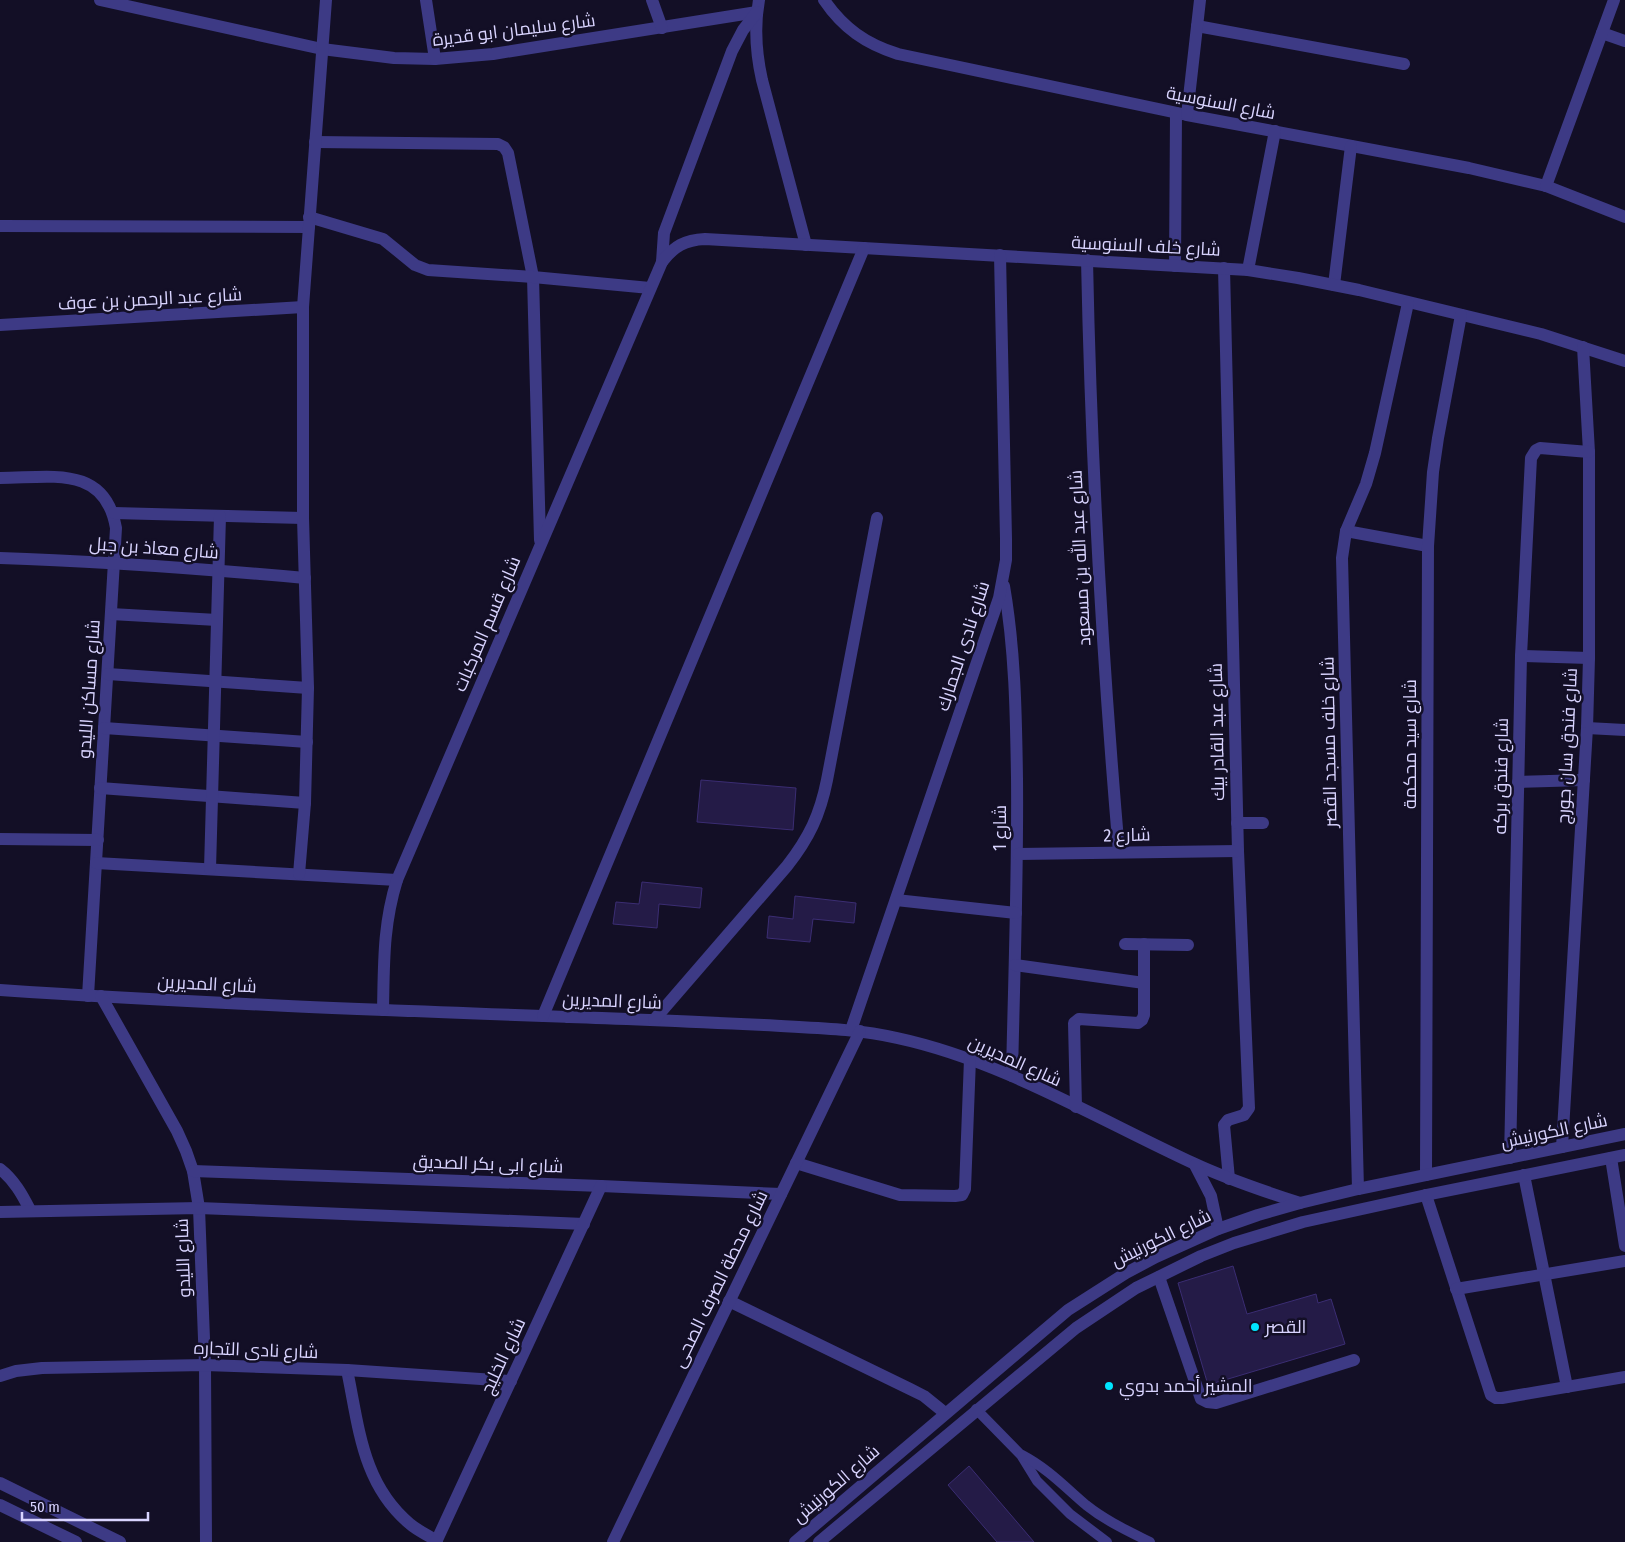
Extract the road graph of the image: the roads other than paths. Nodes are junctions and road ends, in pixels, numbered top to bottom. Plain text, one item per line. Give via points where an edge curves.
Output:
1 (100, 0) edge
2 (326, 0) edge
3 (426, 0) edge
4 (652, 0) edge
5 (824, 0) edge
6 (1200, 0) edge
7 (1614, 0) edge
8 (758, 6) edge
9 (1197, 26) junction
10 (662, 28) junction
11 (1602, 33) junction
12 (1625, 41) edge
13 (322, 48) junction
14 (435, 59) junction
15 (1404, 64) dead end
16 (1182, 114) junction
17 (1275, 131) junction
18 (315, 142) junction
19 (1351, 146) junction
20 (1546, 186) junction
21 (1625, 217) edge
22 (309, 222) junction
23 (0, 226) edge
24 (806, 244) junction
25 (864, 248) junction
26 (1000, 255) junction
27 (1087, 260) junction
28 (662, 262) junction
29 (1175, 266) junction
30 (1224, 268) junction
31 (1248, 270) junction
32 (532, 277) junction
33 (1334, 285) junction
34 (650, 288) junction
35 (1408, 303) junction
36 (303, 307) junction
37 (1461, 315) junction
38 (0, 324) edge
39 (1583, 347) junction
40 (1625, 361) edge
41 (1589, 452) junction
42 (0, 478) edge
43 (114, 513) junction
44 (220, 516) junction
45 (302, 518) junction
46 (877, 518) dead end
47 (1346, 532) junction
48 (540, 545) junction
49 (1428, 546) junction
50 (0, 558) edge
51 (114, 563) junction
52 (219, 570) junction
53 (305, 578) junction
54 (1003, 581) junction
55 (111, 614) junction
56 (217, 620) junction
57 (1521, 656) junction
58 (1589, 658) junction
59 (108, 674) junction
60 (216, 682) junction
61 (308, 688) junction
62 (104, 728) junction
63 (1587, 728) junction
64 (1625, 730) edge
65 (214, 735) junction
66 (308, 742) junction
67 (1584, 780) junction
68 (1518, 782) junction
69 (100, 788) junction
70 (212, 796) junction
71 (305, 803) junction
72 (1237, 823) junction
73 (1263, 823) dead end
74 (0, 839) edge
75 (98, 840) junction
76 (1238, 850) junction
77 (1118, 852) junction
78 (1018, 854) junction
79 (96, 863) junction
80 (210, 869) junction
81 (299, 874) junction
82 (397, 880) junction
83 (896, 900) junction
84 (1016, 913) junction
85 (1125, 944) dead end
86 (1144, 944) junction
87 (1188, 945) dead end
88 (1015, 965) junction
89 (1144, 982) junction
90 (0, 990) edge
91 (94, 996) junction
92 (383, 1010) junction
93 (543, 1016) junction
94 (654, 1020) junction
95 (856, 1030) junction
96 (970, 1059) junction
97 (1012, 1076) junction
98 (1076, 1107) junction
99 (1625, 1134) edge
100 (1562, 1147) junction
101 (1625, 1155) edge
102 (1510, 1158) junction
103 (1611, 1158) junction
104 (796, 1163) junction
105 (1195, 1164) junction
106 (0, 1169) edge
107 (193, 1171) junction
108 (1426, 1175) junction
109 (1524, 1175) junction
110 (1229, 1179) junction
111 (602, 1186) junction
112 (1358, 1189) junction
113 (781, 1194) junction
114 (1426, 1194) junction
115 (1300, 1203) junction
116 (199, 1208) junction
117 (30, 1210) junction
118 (0, 1212) edge
119 (584, 1224) junction
120 (1218, 1229) junction
121 (1625, 1246) edge
122 (1625, 1261) edge
123 (1544, 1274) junction
124 (1158, 1277) junction
125 (1456, 1289) junction
126 (729, 1301) junction
127 (1354, 1360) dead end
128 (205, 1365) junction
129 (347, 1370) junction
130 (0, 1376) edge
131 (1625, 1377) edge
132 (511, 1381) junction
133 (1567, 1387) junction
134 (964, 1396) junction
135 (976, 1409) junction
136 (945, 1413) junction
137 (1021, 1455) junction
138 (0, 1483) edge
139 (0, 1505) edge
140 (436, 1541) edge
141 (76, 1542) edge
142 (120, 1542) edge
143 (206, 1542) edge
144 (613, 1542) edge
145 (795, 1542) edge
146 (818, 1542) edge
147 (1107, 1542) edge
148 (1150, 1542) edge

1 - 13 street, شارع سليمان ابو قديرة
2 - 13 street
3 - 14 street
4 - 10 street
5 - 16 street, شارع السنوسية via 852,32 882,49
6 - 9 street
7 - 11 street
8 - 10 street, شارع سليمان ابو قديرة
8 - 24 street via 757,58
8 - 28 street via 729,60 664,233
9 - 15 street
9 - 16 street
10 - 14 street, شارع سليمان ابو قديرة via 493,54
11 - 12 street
11 - 20 street
13 - 14 street, شارع سليمان ابو قديرة via 394,58
13 - 18 street
16 - 17 street, شارع السنوسية
16 - 29 street
17 - 19 street, شارع السنوسية
17 - 31 street
18 - 22 street
18 - 32 street via 498,144 504,147 508,153
19 - 20 street, شارع السنوسية
19 - 33 street
20 - 21 street, شارع السنوسية
22 - 23 street
22 - 32 street via 383,239 415,265 428,270
22 - 36 street
24 - 25 street, شارع خلف السنوسية
24 - 28 street, شارع خلف السنوسية via 692,240 680,244
25 - 26 street, شارع خلف السنوسية
25 - 93 street
26 - 27 street, شارع خلف السنوسية
26 - 54 street, شارع نادى الجمارك via 1006,539
27 - 29 street, شارع خلف السنوسية
27 - 77 street, شارع عبد الله بن مسعود via 1095,521
28 - 34 street, شارع قسم المركبات
29 - 30 street, شارع خلف السنوسية
30 - 31 street, شارع خلف السنوسية
30 - 72 street, شارع عبد القادر بيك
31 - 33 street, شارع خلف السنوسية
32 - 34 street
32 - 48 street
33 - 35 street, شارع خلف السنوسية
34 - 48 street, شارع قسم المركبات
35 - 37 street, شارع خلف السنوسية
35 - 47 street, شارع خلف مسجد القصر via 1375,453
36 - 38 street, شارع عبد الرحمن بن عوف
36 - 45 street
37 - 39 street, شارع خلف السنوسية
37 - 49 street, شارع سيد محكمة via 1438,438
39 - 40 street, شارع خلف السنوسية
39 - 41 street, شارع فندق سان جورج
41 - 57 street, شارع فندق بركه via 1540,448 1533,453
41 - 58 street, شارع فندق سان جورج
42 - 43 street, شارع مساكن الليدو via 78,479 100,491
43 - 44 street
43 - 51 street, شارع مساكن الليدو
44 - 45 street
44 - 52 street
45 - 53 street
46 - 94 street via 827,780 814,826 787,866
47 - 49 street
47 - 112 street, شارع خلف مسجد القصر via 1342,558
48 - 82 street, شارع قسم المركبات
49 - 108 street, شارع سيد محكمة
50 - 51 street, شارع معاذ بن جبل
51 - 52 street, شارع معاذ بن جبل
51 - 55 street, شارع مساكن الليدو
52 - 53 street, شارع معاذ بن جبل
52 - 56 street
53 - 61 street
54 - 78 street, شارع 1 via 1016,690
54 - 83 street, شارع نادى الجمارك
55 - 56 street
55 - 59 street, شارع مساكن الليدو
56 - 60 street
57 - 58 street
57 - 68 street, شارع فندق بركه
58 - 63 street, شارع فندق سان جورج
59 - 60 street
59 - 62 street, شارع مساكن الليدو
60 - 61 street
60 - 65 street
61 - 66 street
62 - 65 street
62 - 69 street, شارع مساكن الليدو
63 - 64 street
63 - 67 street, شارع فندق سان جورج
65 - 66 street
65 - 70 street
66 - 71 street
67 - 68 street
67 - 100 street, شارع فندق سان جورج
68 - 102 street, شارع فندق بركه
69 - 70 street
69 - 75 street, شارع مساكن الليدو
70 - 71 street
70 - 80 street
71 - 81 street
72 - 73 street
72 - 76 street, شارع عبد القادر بيك
74 - 75 street
75 - 79 street, شارع مساكن الليدو
76 - 77 street, شارع 2
76 - 110 street, شارع عبد القادر بيك via 1249,1108 1244,1115 1228,1120 1224,1125
77 - 78 street, شارع 2
78 - 84 street, شارع 1
79 - 80 street
79 - 91 street, شارع مساكن الليدو
80 - 81 street
81 - 82 street
82 - 92 street, شارع قسم المركبات via 386,921
83 - 84 street
83 - 95 street, شارع نادى الجمارك
84 - 88 street, شارع 1
85 - 86 street
86 - 87 street
86 - 89 street
88 - 89 street
88 - 97 street, شارع 1
89 - 98 street via 1144,1015 1140,1022 1082,1019 1074,1023
90 - 91 street, شارع المديرين
91 - 92 street, شارع المديرين
91 - 107 street, شارع الليدو via 177,1131
92 - 93 street, شارع المديرين
93 - 94 street, شارع المديرين
94 - 95 street, شارع المديرين
95 - 96 street, شارع المديرين via 928,1045
95 - 104 street, شارع محطة الصرف الصحى
96 - 97 street, شارع المديرين
96 - 104 street via 965,1188 962,1194 900,1195
97 - 98 street, شارع المديرين
98 - 105 street, شارع المديرين
99 - 100 street, شارع الكورنيش
100 - 102 street, شارع الكورنيش
101 - 103 street, شارع الكورنيش
102 - 108 street, شارع الكورنيش
103 - 109 street, شارع الكورنيش
103 - 121 street
104 - 113 street, شارع محطة الصرف الصحى
105 - 110 street, شارع المديرين
105 - 120 street via 1211,1196
106 - 117 street via 22,1192
107 - 111 street, شارع ابى بكر الصديق
107 - 116 street, شارع الليدو
108 - 112 street, شارع الكورنيش
109 - 114 street, شارع الكورنيش
109 - 123 street
110 - 115 street, شارع المديرين
111 - 113 street, شارع ابى بكر الصديق
111 - 119 street, شارع الخليج
112 - 115 street, شارع الكورنيش
113 - 126 street, شارع محطة الصرف الصحى
114 - 124 street, شارع الكورنيش via 1268,1231 1200,1256
114 - 125 street
115 - 120 street, شارع الكورنيش
116 - 117 street
116 - 119 street
116 - 128 street, شارع الليدو
117 - 118 street
119 - 132 street, شارع الخليج
120 - 134 street, شارع الكورنيش via 1156,1257 1068,1310
122 - 123 street
123 - 125 street
123 - 133 street
124 - 127 street via 1201,1398 1207,1402 1216,1403
124 - 135 street, شارع الكورنيش via 1113,1302 1076,1328
125 - 133 street via 1491,1395 1502,1398
126 - 136 street via 924,1396
126 - 144 street, شارع محطة الصرف الصحى
128 - 129 street, شارع نادى التجاره
128 - 130 street, شارع نادى التجاره via 42,1368
128 - 143 street, شارع الليدو
129 - 132 street, شارع نادى التجاره
129 - 140 street via 364,1456 375,1482 391,1506 411,1525
131 - 133 street
132 - 140 street, شارع الخليج
134 - 135 street
134 - 136 street, شارع الكورنيش
135 - 137 lane
135 - 146 street, شارع الكورنيش
136 - 145 street, شارع الكورنيش
137 - 147 lane via 1037,1482 1070,1514
137 - 148 lane via 1037,1462 1107,1520
138 - 142 street
139 - 141 street

